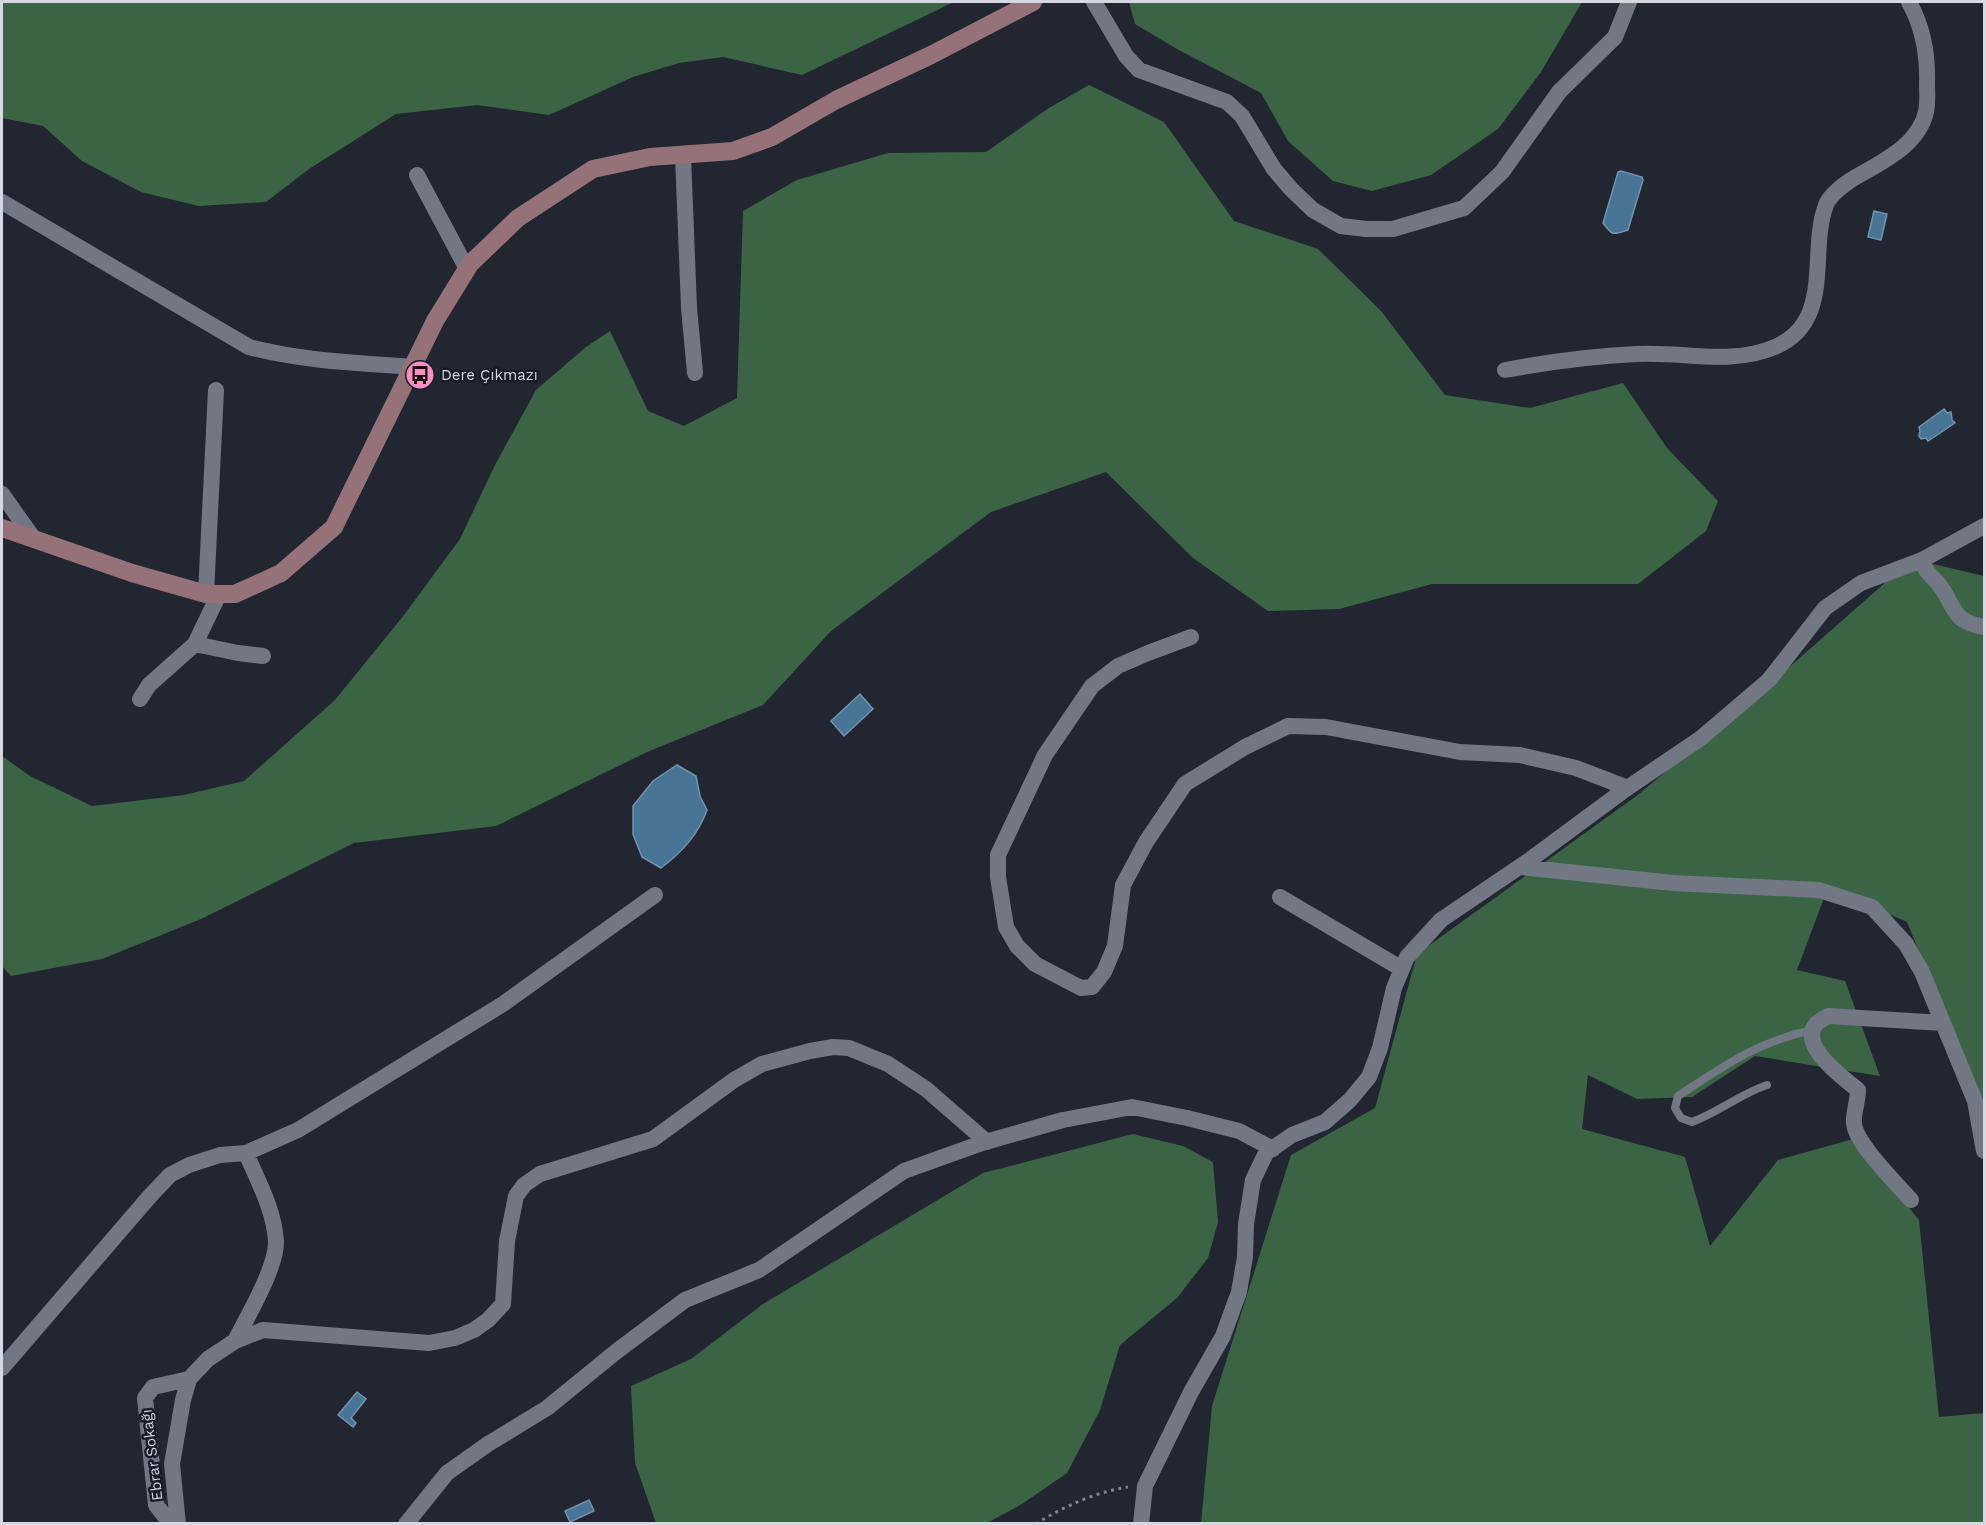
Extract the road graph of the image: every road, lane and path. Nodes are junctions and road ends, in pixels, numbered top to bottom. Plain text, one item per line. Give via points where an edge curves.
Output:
1 (1033, 2) edge
2 (1094, 2) edge
3 (1629, 2) edge
4 (1909, 2) edge
5 (683, 155) junction
6 (417, 175) dead end
7 (2, 202) edge
8 (467, 269) junction
9 (413, 367) junction
10 (1505, 370) dead end
11 (695, 373) dead end
12 (216, 390) dead end
13 (2, 494) edge
14 (1984, 526) edge
15 (2, 528) edge
16 (34, 539) junction
17 (1922, 560) junction
18 (213, 594) junction
19 (1984, 627) edge
20 (1191, 637) dead end
21 (195, 644) junction
22 (264, 656) dead end
23 (140, 699) dead end
24 (1628, 788) junction
25 (1520, 867) junction
26 (656, 895) dead end
27 (1280, 897) dead end
28 (1402, 969) junction
29 (1943, 1023) junction
30 (1813, 1030) junction
31 (1767, 1084) dead end
32 (987, 1142) junction
33 (1273, 1149) junction
34 (1984, 1151) edge
35 (246, 1152) junction
36 (1911, 1200) dead end
37 (235, 1341) junction
38 (2, 1368) edge
39 (189, 1379) junction
40 (1145, 1486) junction
41 (171, 1524) edge
42 (178, 1524) edge
43 (406, 1524) edge
44 (1036, 1524) edge
45 (1141, 1524) edge

1 - 5 street via 836,100 772,137 733,151
2 - 3 street via 1126,56 1139,70 1227,102 1242,116 1274,169 1305,203 1341,226 1366,229 1393,229 1464,208 1502,172 1559,92 1615,37
4 - 10 street via 1921,29 1928,62 1926,111 1919,130 1887,160 1845,184 1826,204 1814,304 1789,339 1738,357 1637,354
5 - 8 street via 650,157 593,169 518,218
5 - 11 street
6 - 8 street
7 - 9 street via 249,347 317,359
8 - 9 street
9 - 18 street via 334,527 281,573 235,594
12 - 18 street
13 - 16 street
14 - 17 street
15 - 16 street
16 - 18 street via 132,573
17 - 19 street via 1924,570 1959,617
17 - 24 street via 1861,583 1825,608 1769,680 1701,738
18 - 21 street
20 - 24 street via 1118,666 1092,686 1045,755 998,855 1006,927 1017,946 1035,964 1081,988 1092,987 1104,972 1115,946 1123,885 1185,784 1288,726 1326,727 1460,752 1520,754 1576,768
21 - 22 street
21 - 23 street via 149,685
24 - 25 street
25 - 28 street via 1441,920 1407,957
25 - 29 street via 1673,883 1818,890 1872,907 1906,944
26 - 35 street via 503,1004 298,1130
27 - 28 street
28 - 33 street via 1369,1077 1325,1122 1292,1135
29 - 30 street via 1828,1016
29 - 34 street via 1975,1101
30 - 31 lane via 1782,1037 1744,1054 1678,1096 1675,1108 1681,1118 1692,1122
30 - 36 street via 1812,1039 1823,1059 1858,1090 1853,1120 1861,1142
32 - 33 street via 1063,1120 1132,1107 1239,1131
32 - 37 street via 926,1089 888,1064 849,1048 810,1051 762,1064 653,1139 540,1174 524,1185 516,1196 507,1241 503,1304 474,1330 429,1344 263,1330
32 - 43 street via 904,1171 759,1270 685,1300 547,1408 447,1473
33 - 40 street via 1266,1153 1253,1180 1239,1292 1223,1336
35 - 37 street via 266,1197 276,1244 267,1279
35 - 38 street via 220,1155 170,1175
37 - 39 street via 208,1359
39 - 41 street, Ebrar Sokağı via 153,1387 145,1398 156,1505
39 - 42 street via 172,1464
40 - 44 path via 1092,1497
40 - 45 street

